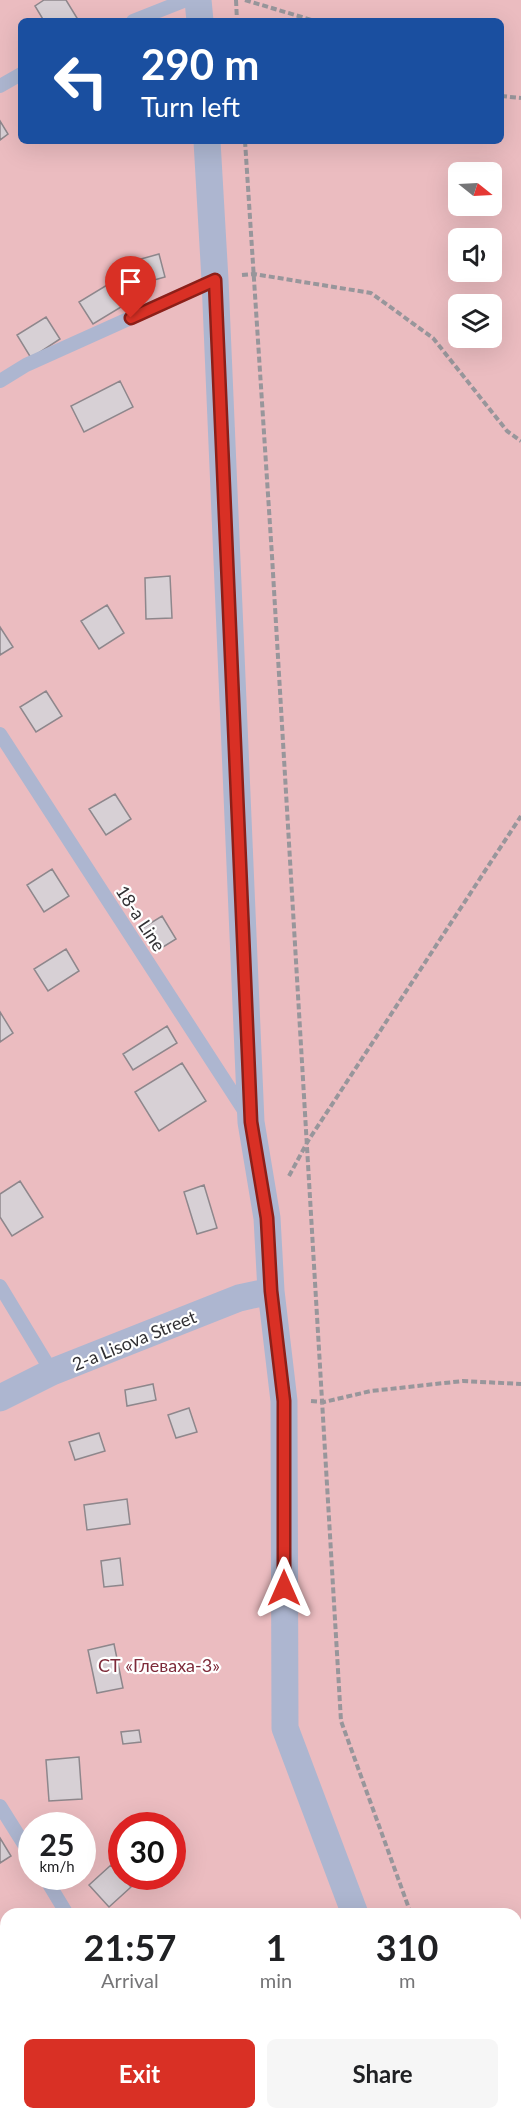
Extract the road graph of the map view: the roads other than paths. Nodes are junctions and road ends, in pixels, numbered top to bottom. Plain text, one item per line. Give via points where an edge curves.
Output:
1 (186, 0) edge
2 (198, 0) edge
3 (141, 18) edge
4 (200, 18) edge
5 (18, 76) edge
6 (0, 86) edge
7 (207, 144) edge
8 (215, 280) junction
9 (0, 381) edge
10 (0, 734) edge
11 (251, 1122) junction
12 (0, 1286) edge
13 (271, 1291) junction
14 (52, 1372) junction
15 (0, 1398) edge
16 (0, 1806) edge
17 (18, 1835) edge
18 (52, 1890) edge
19 (63, 1908) edge
20 (353, 1908) edge

1 - 3 lane
2 - 4 street
5 - 6 lane
7 - 8 street
8 - 9 lane via 26,365
8 - 11 street
10 - 11 lane, 18-a Line
11 - 13 street via 267,1218
12 - 14 lane
13 - 14 street, 2-a Lisova Street via 239,1298
13 - 20 street via 284,1401 285,1728
14 - 15 street, 2-a Lisova Street
16 - 17 lane
18 - 19 lane

